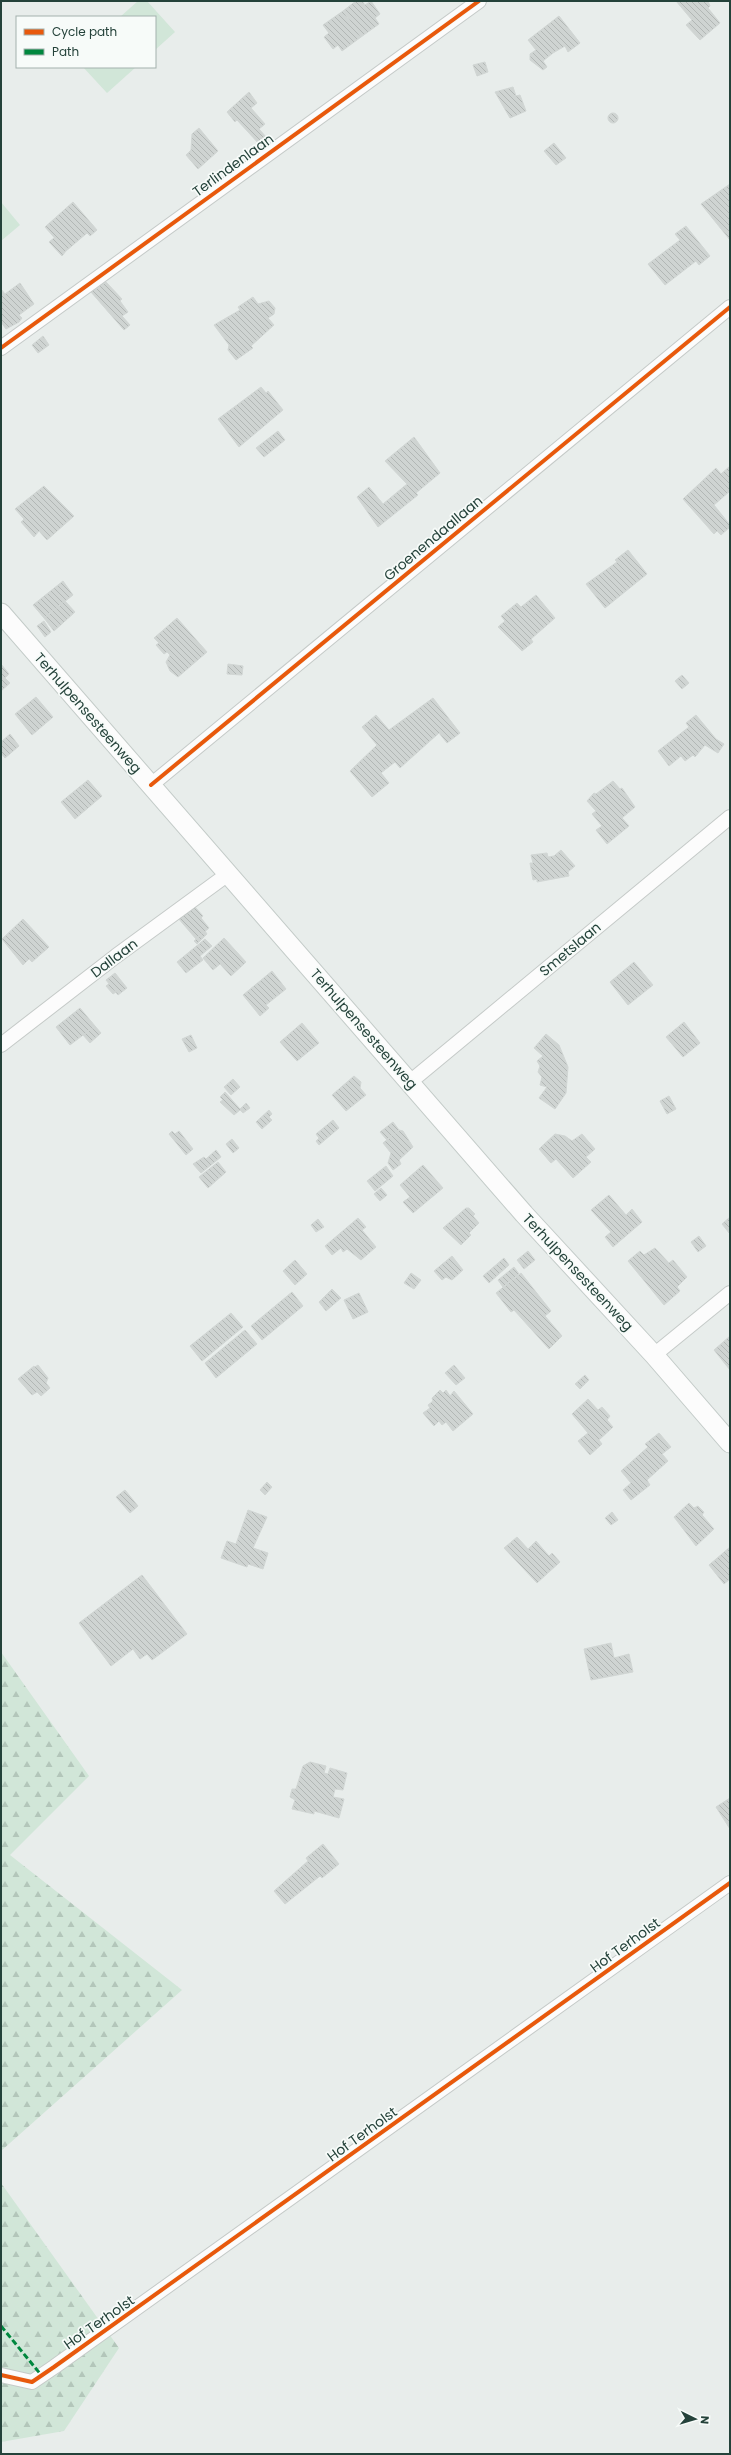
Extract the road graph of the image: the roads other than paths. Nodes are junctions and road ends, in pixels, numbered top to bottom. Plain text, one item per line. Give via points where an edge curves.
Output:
1 (479, 1) edge
2 (730, 307) edge
3 (1, 348) edge
4 (1, 613) edge
5 (151, 785) junction
6 (730, 817) edge
7 (228, 874) junction
8 (1, 1045) edge
9 (410, 1082) junction
10 (730, 1293) edge
11 (654, 1355) junction
12 (730, 1444) edge
13 (730, 1883) edge
14 (1, 2375) edge

1 - 3 street, Terlindenlaan
2 - 5 street, Groenendaallaan
4 - 5 main road, Terhulpensesteenweg
5 - 7 main road, Terhulpensesteenweg
6 - 9 street, Smetslaan
7 - 8 street, Dallaan
7 - 9 main road, Terhulpensesteenweg
9 - 11 main road, Terhulpensesteenweg via 524,1214
10 - 11 street
11 - 12 main road, Terhulpensesteenweg
13 - 14 street, Hof Terholst via 48,2372 32,2382

